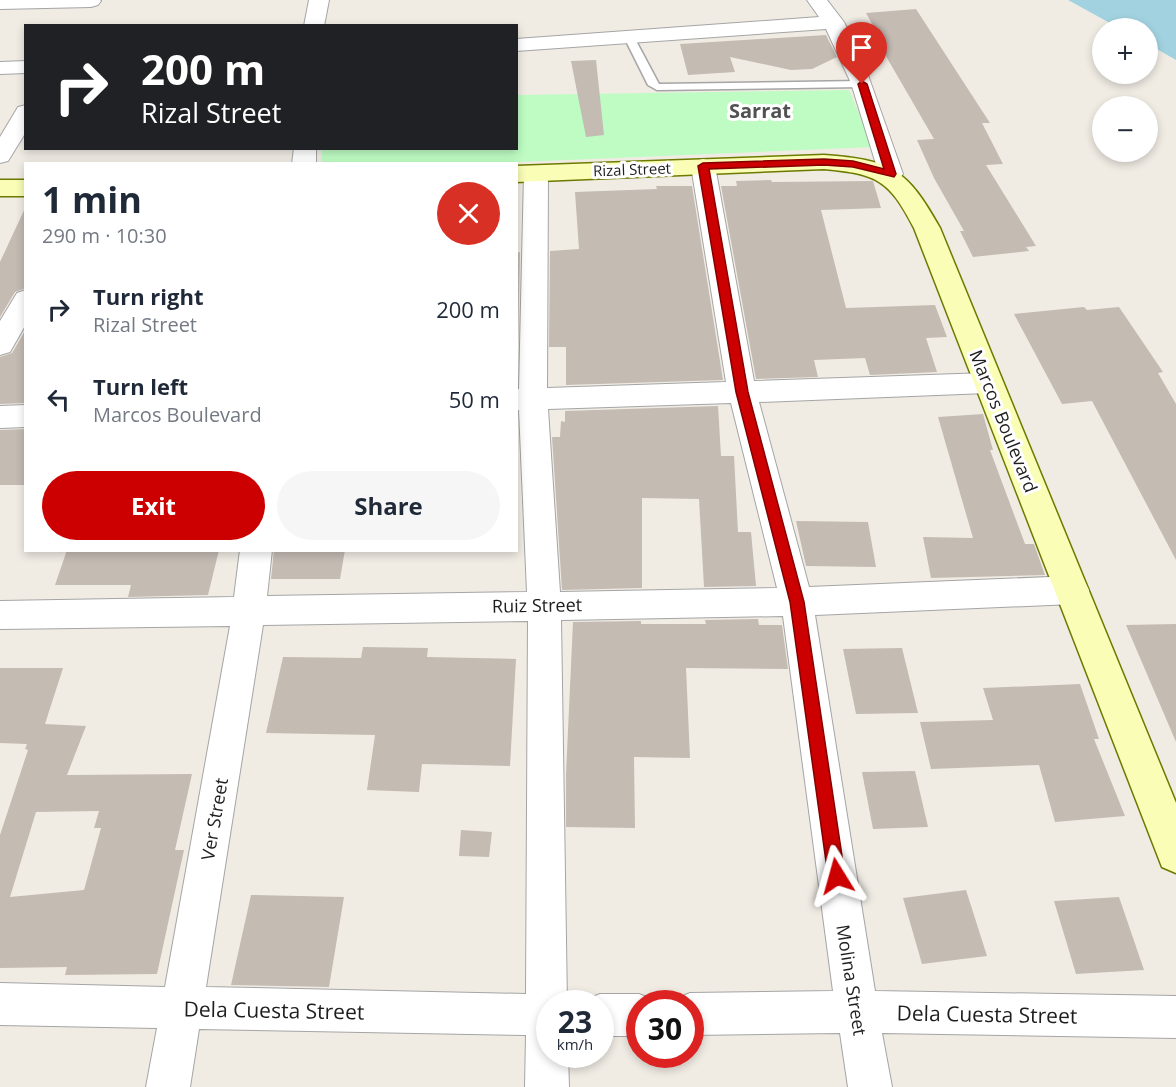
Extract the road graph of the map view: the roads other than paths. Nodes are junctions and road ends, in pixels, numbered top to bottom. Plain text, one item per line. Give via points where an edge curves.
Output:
1 (319, 0) edge
2 (817, 0) edge
3 (0, 3) edge
4 (88, 6) edge
5 (834, 22) junction
6 (314, 24) edge
7 (630, 39) junction
8 (518, 45) edge
9 (0, 68) edge
10 (24, 68) edge
11 (862, 84) junction
12 (24, 115) edge
13 (0, 156) edge
14 (703, 166) junction
15 (526, 173) edge
16 (891, 174) junction
17 (0, 188) edge
18 (24, 188) edge
19 (24, 303) edge
20 (0, 345) edge
21 (987, 382) junction
22 (742, 392) junction
23 (525, 400) edge
24 (24, 416) edge
25 (0, 417) edge
26 (256, 552) edge
27 (1073, 590) junction
28 (797, 602) junction
29 (544, 605) junction
30 (249, 612) junction
31 (0, 615) edge
32 (1176, 853) edge
33 (548, 990) edge
34 (0, 1004) edge
35 (182, 1008) junction
36 (856, 1012) junction
37 (704, 1014) edge
38 (536, 1016) edge
39 (1176, 1017) edge
40 (547, 1068) edge
41 (168, 1087) edge
42 (547, 1087) edge
43 (870, 1087) edge

1 - 6 street
2 - 5 street, Marcos Boulevard
3 - 4 street
5 - 7 street
5 - 11 street, Marcos Boulevard
7 - 8 street
7 - 11 lane via 657,87
9 - 10 street
11 - 16 street, Marcos Boulevard
12 - 13 street
14 - 15 main road, Rizal Street
14 - 16 main road, Rizal Street via 824,162 853,164
14 - 22 street, Molina Street
15 - 23 street
16 - 21 main road, Marcos Boulevard via 911,196 927,228
17 - 18 main road
19 - 20 street
21 - 22 street
21 - 27 main road, Marcos Boulevard
22 - 23 street
22 - 28 street, Molina Street
23 - 29 street
24 - 25 street
26 - 30 street, Ver Street
27 - 28 street, Ruiz Street
27 - 32 main road, Marcos Boulevard
28 - 29 street, Ruiz Street
28 - 36 street, Molina Street
29 - 30 street, Ruiz Street
29 - 33 street
30 - 31 street, Ruiz Street
30 - 35 street, Ver Street
34 - 35 street, Dela Cuesta Street
35 - 38 street, Dela Cuesta Street
35 - 41 street, Ver Street
36 - 37 street, Dela Cuesta Street
36 - 39 street, Dela Cuesta Street
36 - 43 street, Molina Street
40 - 42 street

